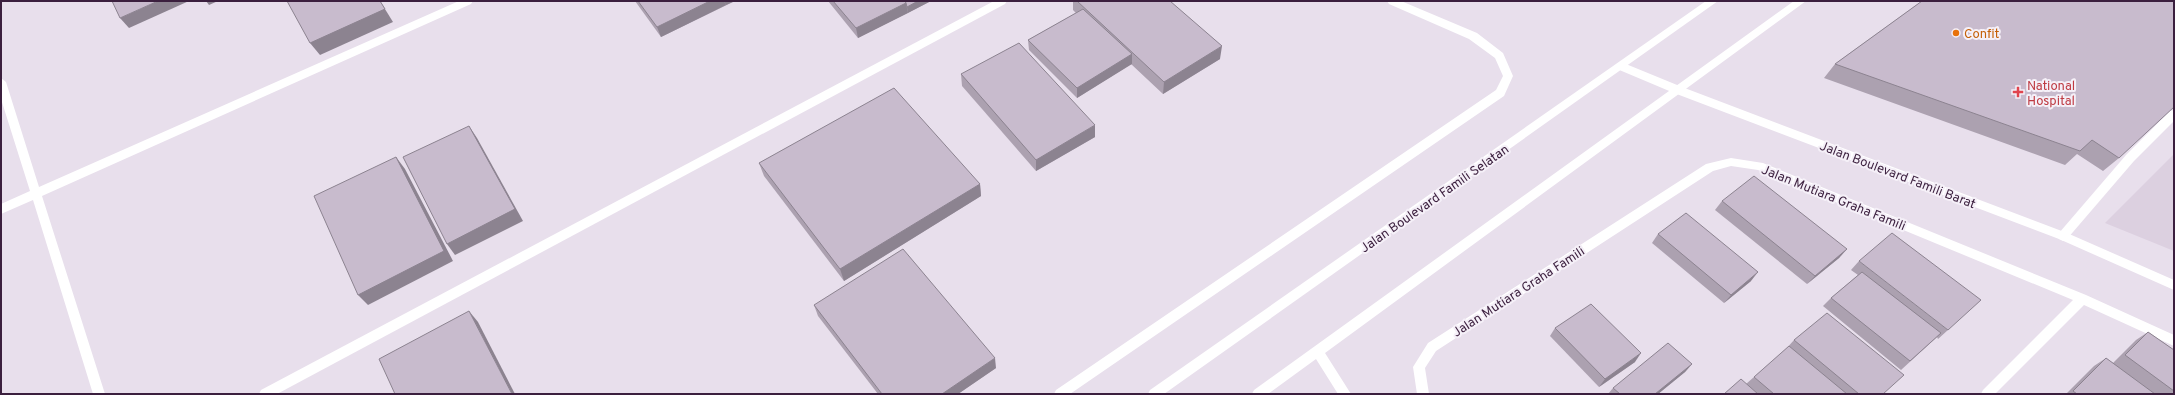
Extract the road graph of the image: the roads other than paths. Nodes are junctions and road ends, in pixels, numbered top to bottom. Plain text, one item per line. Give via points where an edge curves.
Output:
1 (468, 1) edge
2 (1002, 1) edge
3 (1392, 1) edge
4 (1713, 1) edge
5 (1801, 1) edge
6 (1621, 66) junction
7 (1, 82) edge
8 (1678, 90) junction
9 (2174, 114) edge
10 (36, 194) junction
11 (1, 209) edge
12 (2063, 236) junction
13 (2174, 285) edge
14 (2082, 299) junction
15 (2174, 341) edge
16 (1317, 351) junction
17 (99, 394) edge
18 (265, 394) edge
19 (1060, 394) edge
20 (1154, 394) edge
21 (1258, 394) edge
22 (1345, 394) edge
23 (1423, 394) edge
24 (1987, 394) edge

1 - 10 street
2 - 18 street
3 - 19 street via 1473,36 1499,56 1508,76 1500,93
4 - 6 street, Jalan Boulevard Famili Selatan
5 - 8 street
6 - 8 street, Jalan Boulevard Famili Barat
6 - 20 street, Jalan Boulevard Famili Selatan
7 - 10 street
8 - 12 street, Jalan Boulevard Famili Barat
8 - 16 street
9 - 12 street via 2130,158
10 - 11 street
10 - 17 street
12 - 13 street, Jalan Boulevard Famili Barat
14 - 15 street, Jalan Mutiara Graha Famili
14 - 23 street, Jalan Mutiara Graha Famili via 1759,166 1731,162 1710,167 1432,347 1419,367
14 - 24 street
16 - 21 street
16 - 22 street

